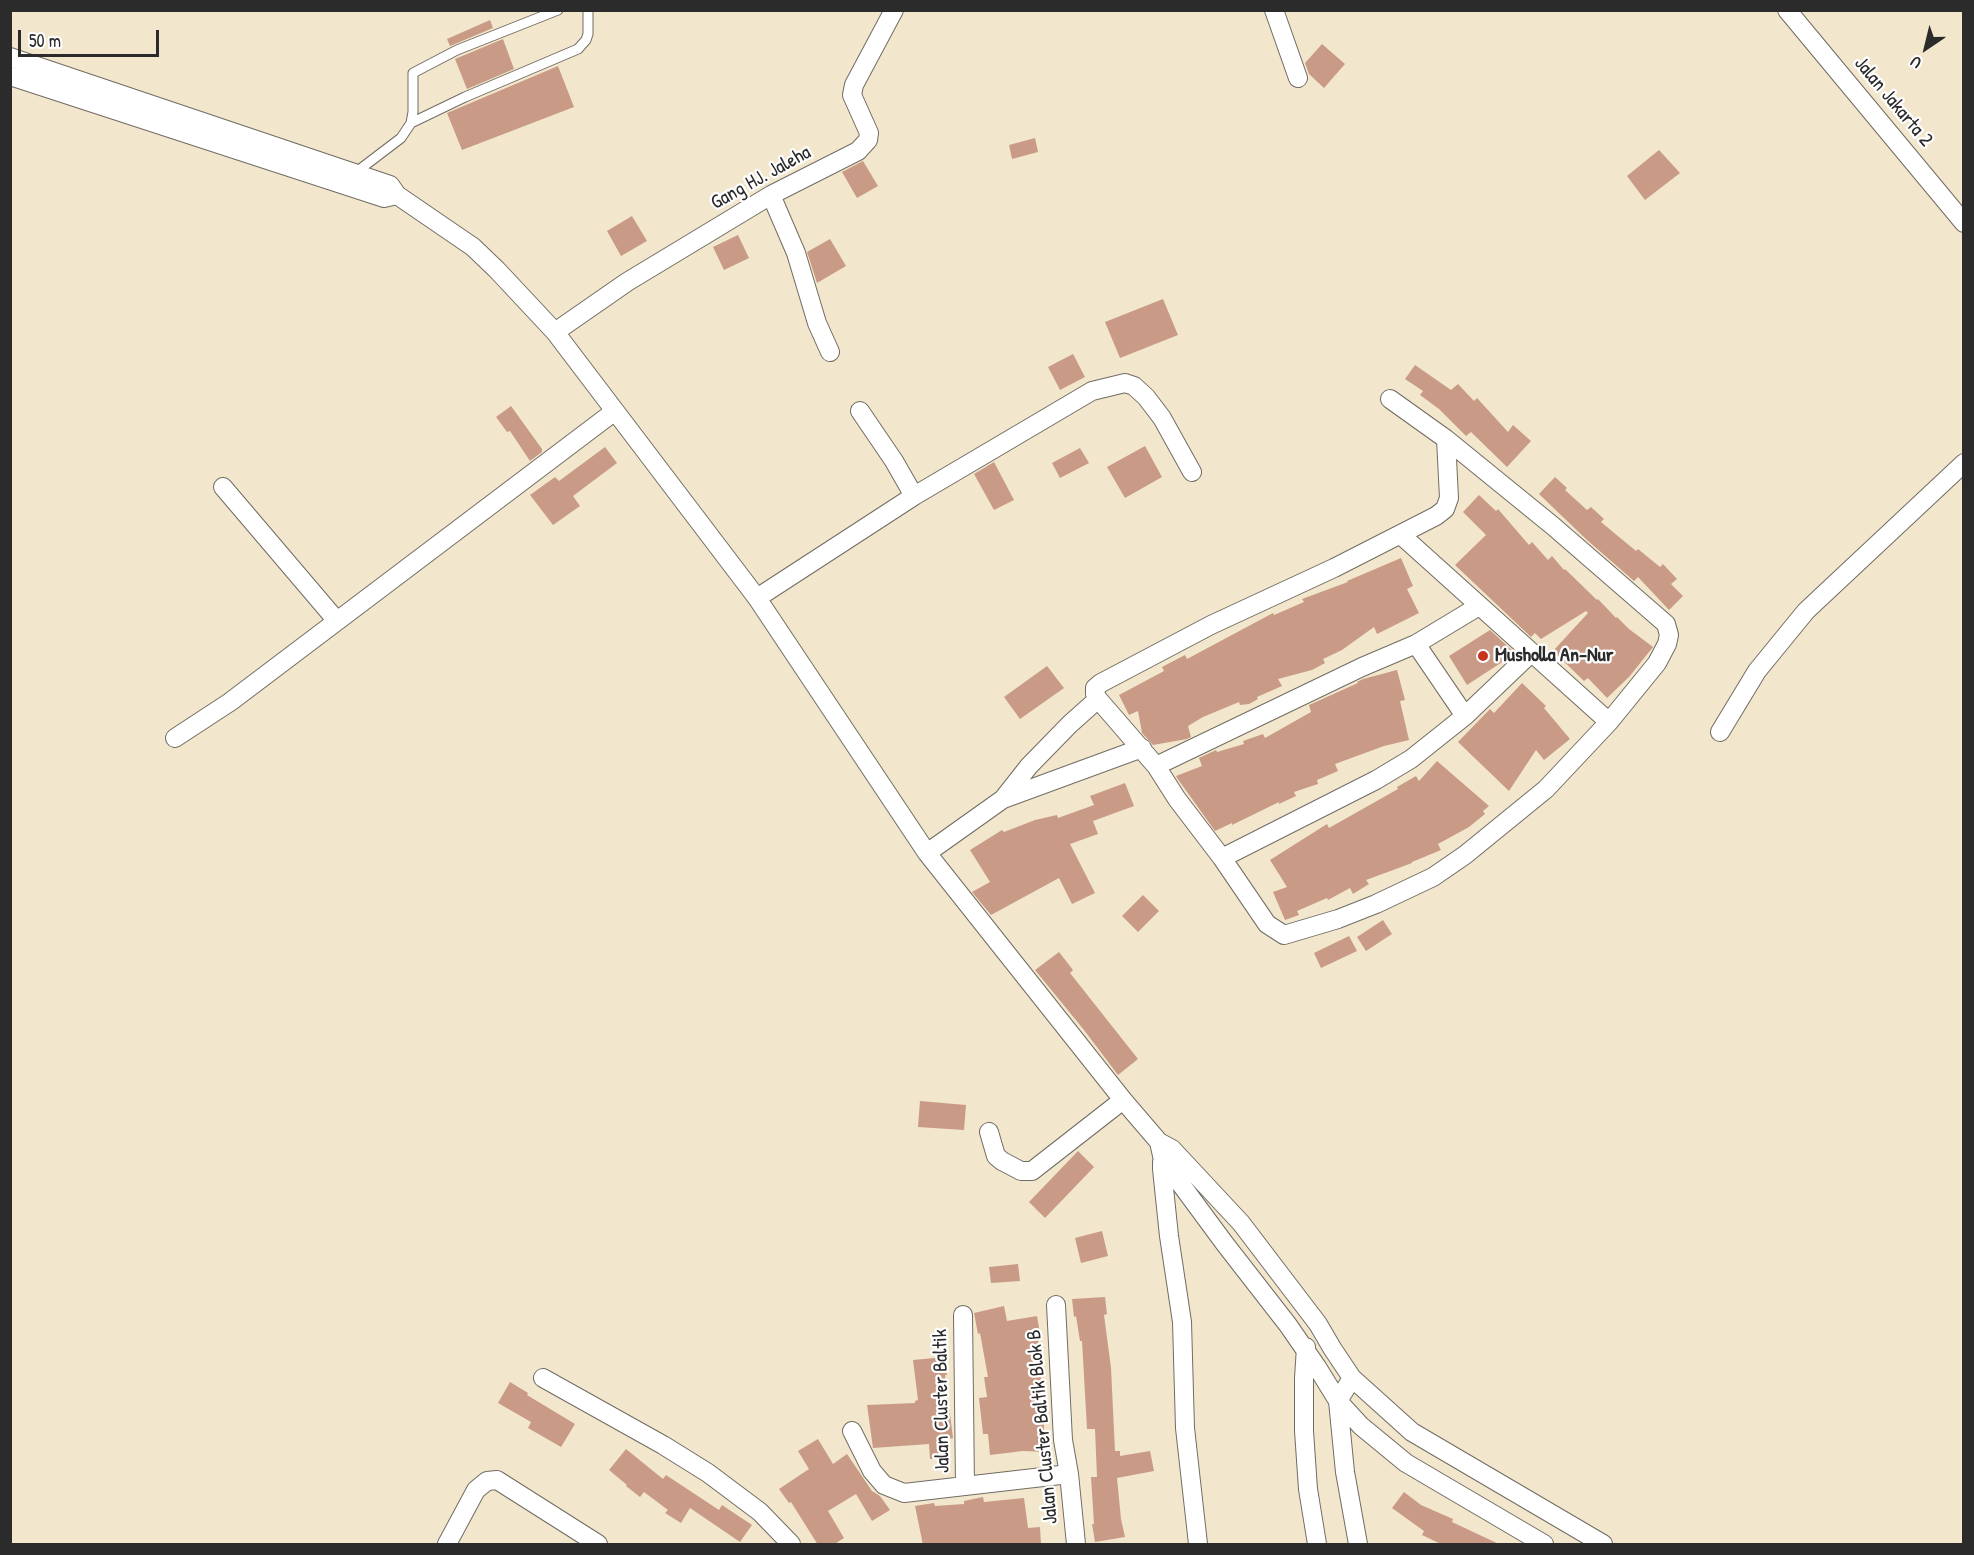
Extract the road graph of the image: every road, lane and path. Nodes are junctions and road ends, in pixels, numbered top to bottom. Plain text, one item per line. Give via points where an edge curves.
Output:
1 (558, 10) edge
2 (588, 10) edge
3 (894, 10) edge
4 (1275, 10) edge
5 (1788, 10) edge
6 (10, 57) edge
7 (10, 76) edge
8 (1298, 78) dead end
9 (411, 123) junction
10 (352, 180) junction
11 (771, 195) junction
12 (1964, 223) edge
13 (555, 332) junction
14 (830, 352) dead end
15 (1390, 399) dead end
16 (615, 411) junction
17 (860, 411) dead end
18 (1446, 439) junction
19 (1964, 463) edge
20 (1192, 472) dead end
21 (223, 487) dead end
22 (914, 496) junction
23 (1401, 535) junction
24 (757, 598) junction
25 (1479, 606) junction
26 (337, 621) junction
27 (1416, 644) junction
28 (1531, 653) junction
29 (1098, 699) junction
30 (1465, 716) junction
31 (1609, 722) junction
32 (1720, 732) dead end
33 (175, 738) dead end
34 (1142, 748) junction
35 (1156, 766) junction
36 (1003, 799) junction
37 (927, 854) junction
38 (1222, 858) junction
39 (1124, 1100) junction
40 (989, 1132) dead end
41 (1165, 1150) junction
42 (1056, 1305) dead end
43 (963, 1315) dead end
44 (1318, 1324) junction
45 (1305, 1349) junction
46 (543, 1378) dead end
47 (1352, 1378) junction
48 (1338, 1401) junction
49 (852, 1431) dead end
50 (1069, 1474) junction
51 (965, 1486) junction
52 (447, 1545) edge
53 (598, 1545) edge
54 (791, 1545) edge
55 (1076, 1545) edge
56 (1198, 1545) edge
57 (1317, 1545) edge
58 (1358, 1545) edge
59 (1544, 1545) edge
60 (1604, 1545) edge

1 - 9 lane via 457,50 413,73
2 - 9 lane via 588,34 578,49
3 - 11 street, Gang HJ. Jaleha via 852,95 869,133 868,140 858,151
4 - 8 street
5 - 12 street, Jalan Jakarta 2
6 - 10 street
7 - 10 street
9 - 10 lane via 401,138
10 - 13 street via 384,198 397,195 473,247
11 - 13 street, Gang HJ. Jaleha via 627,282
11 - 14 street
13 - 16 street
15 - 18 street
16 - 24 street
16 - 26 street
17 - 22 street
18 - 23 street via 1449,498 1445,509
18 - 31 street via 1666,624 1667,644 1657,663
19 - 32 street via 1806,611 1757,671
20 - 22 street via 1162,418 1146,397 1125,383 1092,391
21 - 26 street
22 - 24 street
23 - 25 street
23 - 29 street via 1211,625 1101,683 1095,688
24 - 37 street
25 - 27 street
25 - 28 street
26 - 33 street via 230,702
27 - 30 street
27 - 35 street
28 - 30 street
28 - 31 street
29 - 34 street
29 - 36 street via 1029,766
30 - 38 street via 1411,759 1376,780
31 - 38 street via 1546,789 1465,855 1433,877 1338,919 1284,935 1276,931
34 - 35 street
34 - 36 street
35 - 38 street
36 - 37 street
37 - 39 street
39 - 40 street via 1032,1171 1021,1171 996,1156
39 - 41 street
41 - 44 street via 1241,1223
41 - 45 street
41 - 56 street via 1162,1169 1182,1322 1186,1437
42 - 50 street, Jalan Cluster Baltik Blok B via 1063,1440
43 - 51 street, Jalan Cluster Baltik
44 - 45 street
44 - 47 street
45 - 48 street
45 - 57 street via 1304,1431
46 - 54 street via 708,1473 760,1512
47 - 48 street
47 - 60 street via 1412,1432
48 - 58 street
48 - 59 street via 1406,1463
49 - 51 street, Jalan Cluster Baltik via 872,1472 894,1490 904,1493
50 - 51 street, Jalan Cluster Baltik
50 - 55 street, Jalan Cluster Baltik Blok B
52 - 53 street via 476,1490 487,1480 497,1480

